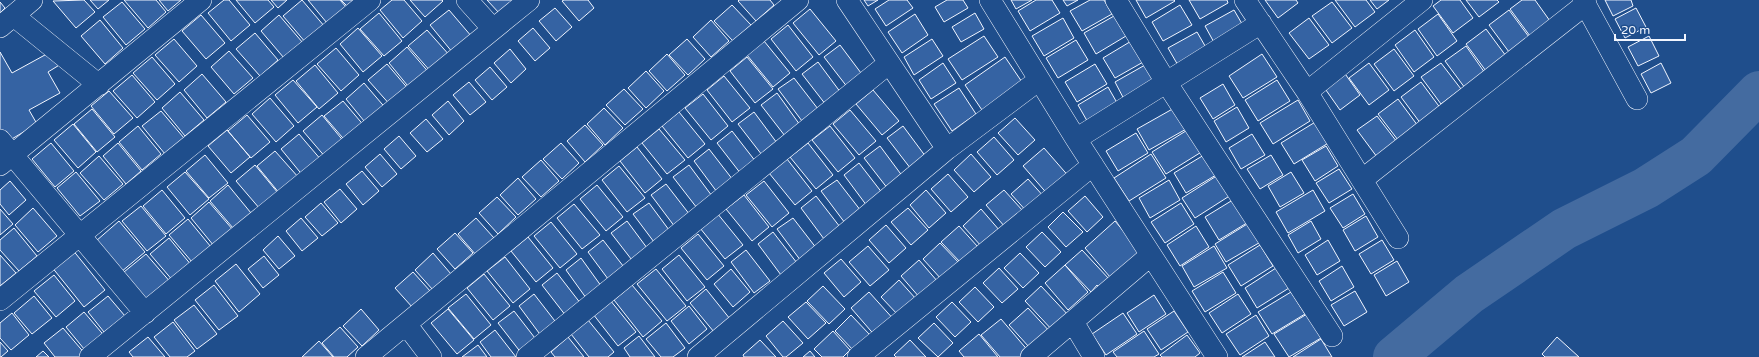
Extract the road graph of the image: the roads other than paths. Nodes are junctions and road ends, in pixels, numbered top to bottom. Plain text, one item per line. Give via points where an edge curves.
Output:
1 (32, 0) edge
2 (201, 0) edge
3 (370, 0) edge
4 (467, 0) edge
5 (529, 0) edge
6 (798, 0) edge
7 (847, 0) edge
8 (990, 0) edge
9 (1116, 0) edge
10 (1245, 0) edge
11 (1422, 0) edge
12 (1585, 2) edge
13 (7, 21) edge
14 (1261, 23) junction
15 (492, 29) junction
16 (888, 64) junction
17 (1039, 80) junction
18 (1166, 82) junction
19 (99, 85) junction
20 (1307, 92) junction
21 (1637, 99) dead end
22 (1076, 139) junction
23 (947, 149) junction
24 (4, 154) edge
25 (1094, 165) junction
26 (1363, 179) junction
27 (80, 237) junction
28 (1398, 238) dead end
29 (1151, 255) junction
30 (0, 300) edge
31 (145, 313) junction
32 (1073, 322) junction
33 (406, 324) junction
34 (1332, 336) dead end
35 (90, 357) edge
36 (366, 357) edge
37 (431, 357) edge
38 (528, 357) edge
39 (698, 357) edge
40 (858, 357) edge
41 (1030, 357) edge
42 (1094, 357) edge
43 (1217, 357) edge

1 - 13 street
2 - 19 street
3 - 27 street
4 - 15 street
5 - 15 street
6 - 33 street
7 - 16 street
8 - 17 street
9 - 18 street
10 - 14 street
11 - 20 street
12 - 21 street
12 - 26 street
13 - 19 street
14 - 18 street
14 - 20 street
15 - 31 street
16 - 23 street
16 - 38 street
17 - 22 street
17 - 23 street
18 - 22 street
18 - 34 street
19 - 24 street
20 - 26 street
22 - 25 street
23 - 39 street
24 - 27 street
25 - 29 street
25 - 40 street
26 - 28 street
27 - 30 street
27 - 31 street
29 - 32 street
29 - 43 street
31 - 35 street
32 - 41 street
32 - 42 street
33 - 36 street
33 - 37 street

